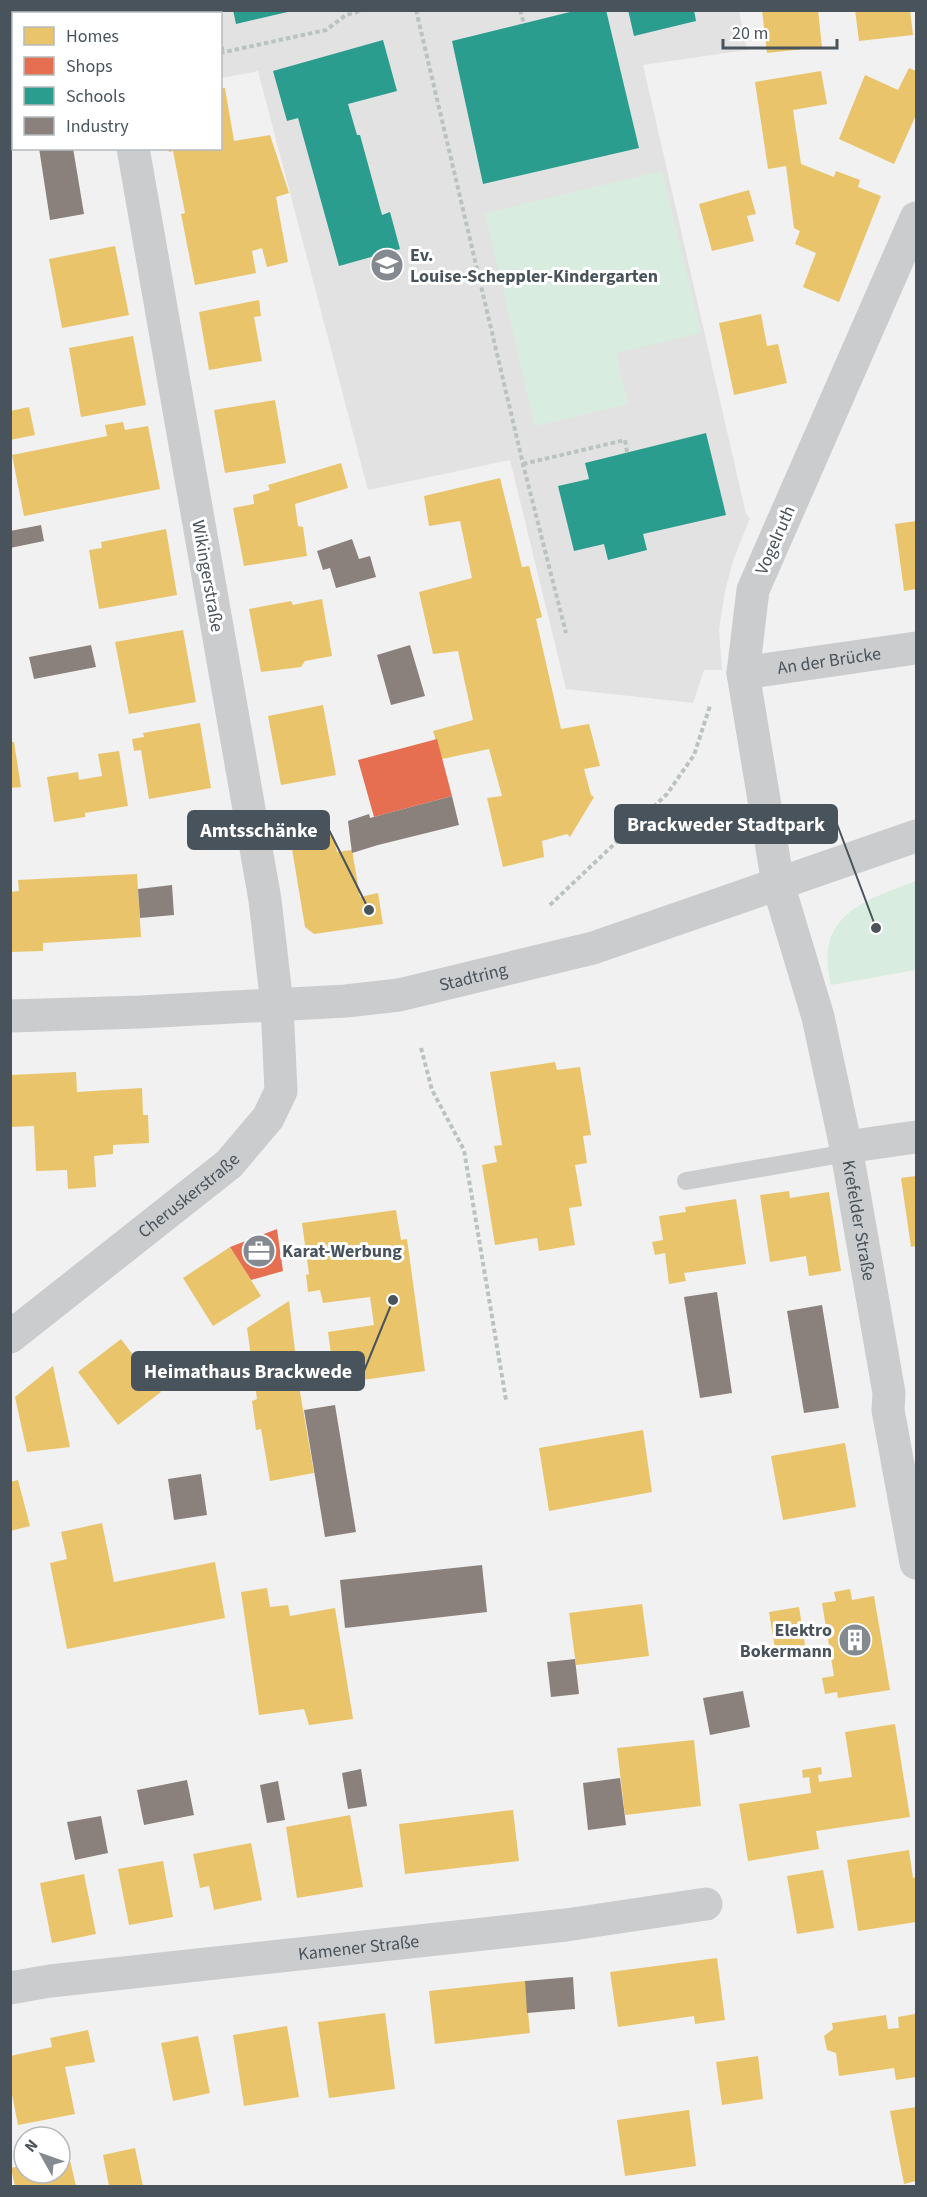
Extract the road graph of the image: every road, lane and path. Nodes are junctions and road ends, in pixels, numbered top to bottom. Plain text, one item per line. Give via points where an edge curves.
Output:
1 (364, 10) edge
2 (416, 10) edge
3 (520, 10) edge
4 (524, 24) dead end
5 (222, 53) edge
6 (133, 150) edge
7 (916, 218) edge
8 (627, 452) dead end
9 (523, 464) junction
10 (566, 633) dead end
11 (916, 648) edge
12 (742, 673) junction
13 (916, 836) edge
14 (778, 884) junction
15 (550, 905) dead end
16 (277, 1005) junction
17 (10, 1016) edge
18 (421, 1048) dead end
19 (916, 1137) edge
20 (847, 1150) junction
21 (686, 1181) dead end
22 (10, 1337) edge
23 (506, 1400) dead end
24 (916, 1563) edge
25 (706, 1904) dead end
26 (10, 1988) edge

1 - 5 path via 346,15 326,30
2 - 9 path
3 - 4 path
6 - 16 street, Wikingerstraße via 265,900
7 - 12 street, Vogelruth via 753,590
8 - 9 path via 625,440
9 - 10 path
11 - 12 street, An der Brücke
12 - 14 street, Vogelruth
12 - 15 path via 714,693 694,755 667,794
13 - 14 street, Stadtring
14 - 16 street, Stadtring via 593,948 399,995
14 - 20 street, Krefelder Straße via 818,1017
16 - 17 street, Stadtring
16 - 22 street, Cheruskerstraße via 281,1091 268,1118 229,1164
18 - 23 path via 432,1089 464,1150
19 - 20 street
20 - 21 lane
20 - 24 street, Krefelder Straße
25 - 26 street, Kamener Straße via 566,1925

